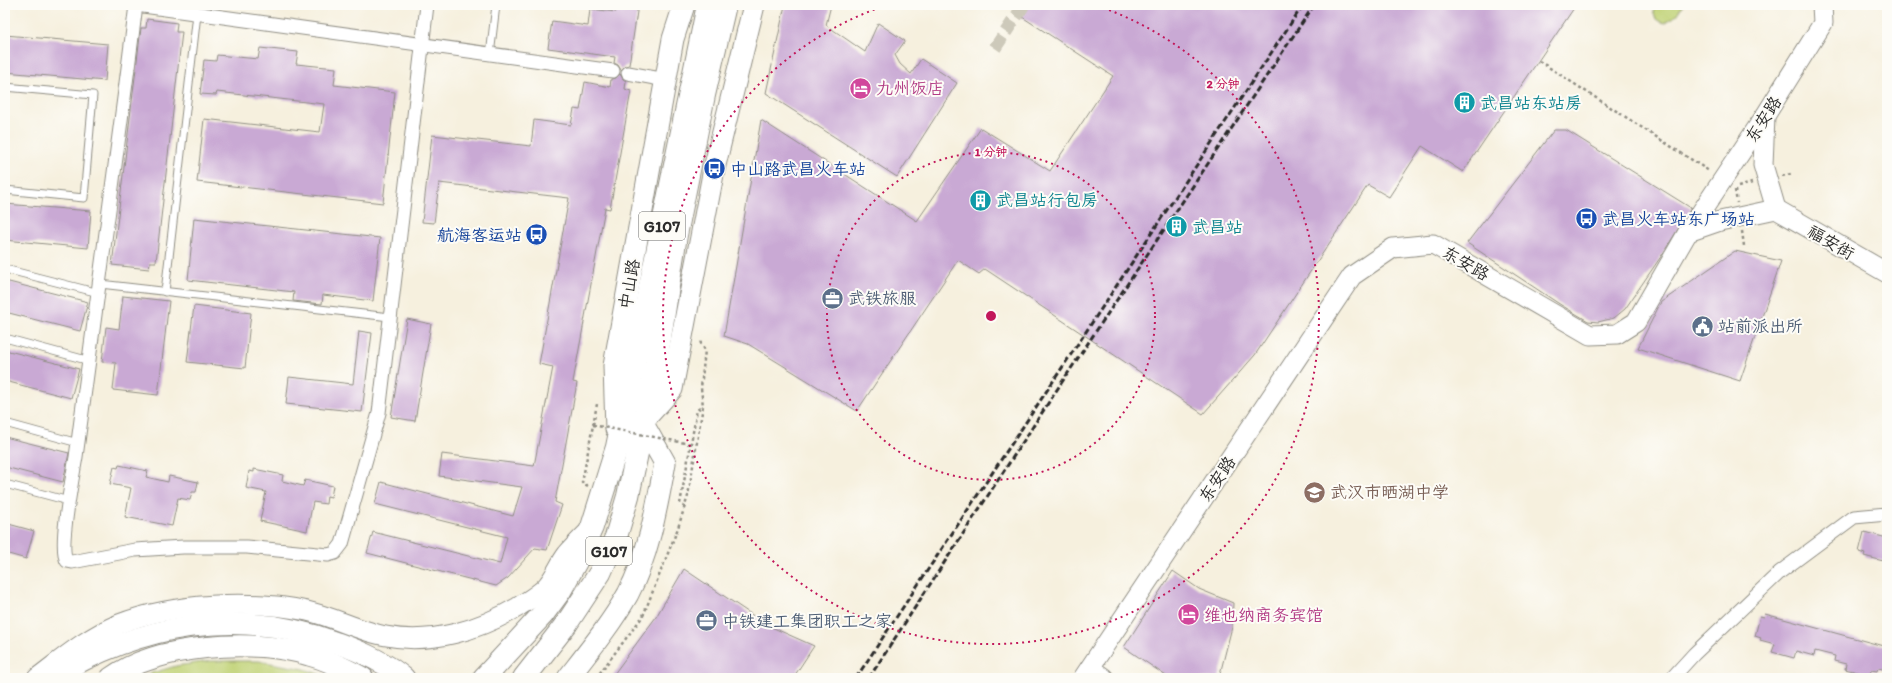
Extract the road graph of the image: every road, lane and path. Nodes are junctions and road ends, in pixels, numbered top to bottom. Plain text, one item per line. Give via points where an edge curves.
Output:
1 (136, 5) edge
2 (427, 5) edge
3 (496, 5) edge
4 (684, 5) edge
5 (708, 5) edge
6 (725, 5) edge
7 (754, 5) edge
8 (1822, 5) edge
9 (197, 14) junction
10 (423, 45) junction
11 (490, 55) junction
12 (1539, 60) dead end
13 (613, 71) dead end
14 (628, 73) dead end
15 (666, 80) junction
16 (5, 87) edge
17 (1766, 116) junction
18 (1791, 174) dead end
19 (1723, 180) junction
20 (1767, 180) junction
21 (5, 190) edge
22 (1776, 209) junction
23 (1688, 232) junction
24 (5, 269) edge
25 (1887, 273) edge
26 (99, 289) junction
27 (165, 292) junction
28 (390, 317) junction
29 (5, 338) edge
30 (90, 361) junction
31 (615, 395) junction
32 (703, 406) dead end
33 (642, 422) junction
34 (5, 423) edge
35 (593, 425) junction
36 (78, 443) junction
37 (690, 444) junction
38 (617, 447) junction
39 (5, 484) edge
40 (603, 494) junction
41 (69, 501) junction
42 (685, 507) dead end
43 (1887, 514) edge
44 (592, 527) junction
45 (531, 673) edge
46 (484, 675) edge
47 (1092, 675) edge
48 (37, 678) edge
49 (51, 678) edge
50 (111, 678) edge
51 (363, 678) edge
52 (404, 678) edge
53 (568, 678) edge
54 (1672, 678) edge

1 - 9 street
1 - 26 street
2 - 10 street
3 - 11 lane
4 - 15 main road, 中山路 via 673,39
5 - 38 highway, G107
6 - 33 highway, G107 via 676,235 656,363
7 - 33 main road via 714,169 672,389
8 - 17 street, 东安路 via 1823,23
9 - 10 street
9 - 27 lane
10 - 11 street
10 - 28 street
11 - 13 street
12 - 19 path
14 - 15 street
15 - 31 main road, 中山路 via 614,366
16 - 21 lane via 93,95 84,198
17 - 19 street, 东安路
17 - 20 street via 1763,165
18 - 20 path
19 - 20 path via 1735,187
19 - 23 street, 东安路
20 - 22 street
22 - 23 street via 1720,220
22 - 25 street, 福安街
23 - 47 street, 东安路 via 1636,322 1617,334 1590,335 1433,244 1393,248 1352,276
24 - 26 lane
26 - 27 lane
26 - 30 street
27 - 28 lane
28 - 41 street via 378,422 342,544 335,553 328,556 246,547 184,547 135,550 78,562 67,561 63,552
29 - 30 lane
30 - 36 street
31 - 35 path via 599,395
31 - 38 main road, 中山路
32 - 37 path via 697,410
33 - 45 highway, G107 via 628,496 616,537 600,573
33 - 53 main road via 666,463 650,533 628,593 609,625
34 - 36 lane
35 - 37 path, bridge
35 - 40 path via 582,483
36 - 41 street
37 - 42 path via 680,504
38 - 40 highway, G107
39 - 41 lane
40 - 44 highway, G107
43 - 54 street via 1854,516 1780,572
44 - 46 highway, G107 via 560,591 543,614
44 - 48 street via 567,554 548,584 519,606 466,631 411,639 385,636 307,611 259,605 216,605 146,616 118,624 78,647
49 - 52 main road via 120,644 151,634 201,624 231,623 261,625 320,636 376,660
50 - 51 main road via 148,659 191,649 232,645 309,654

